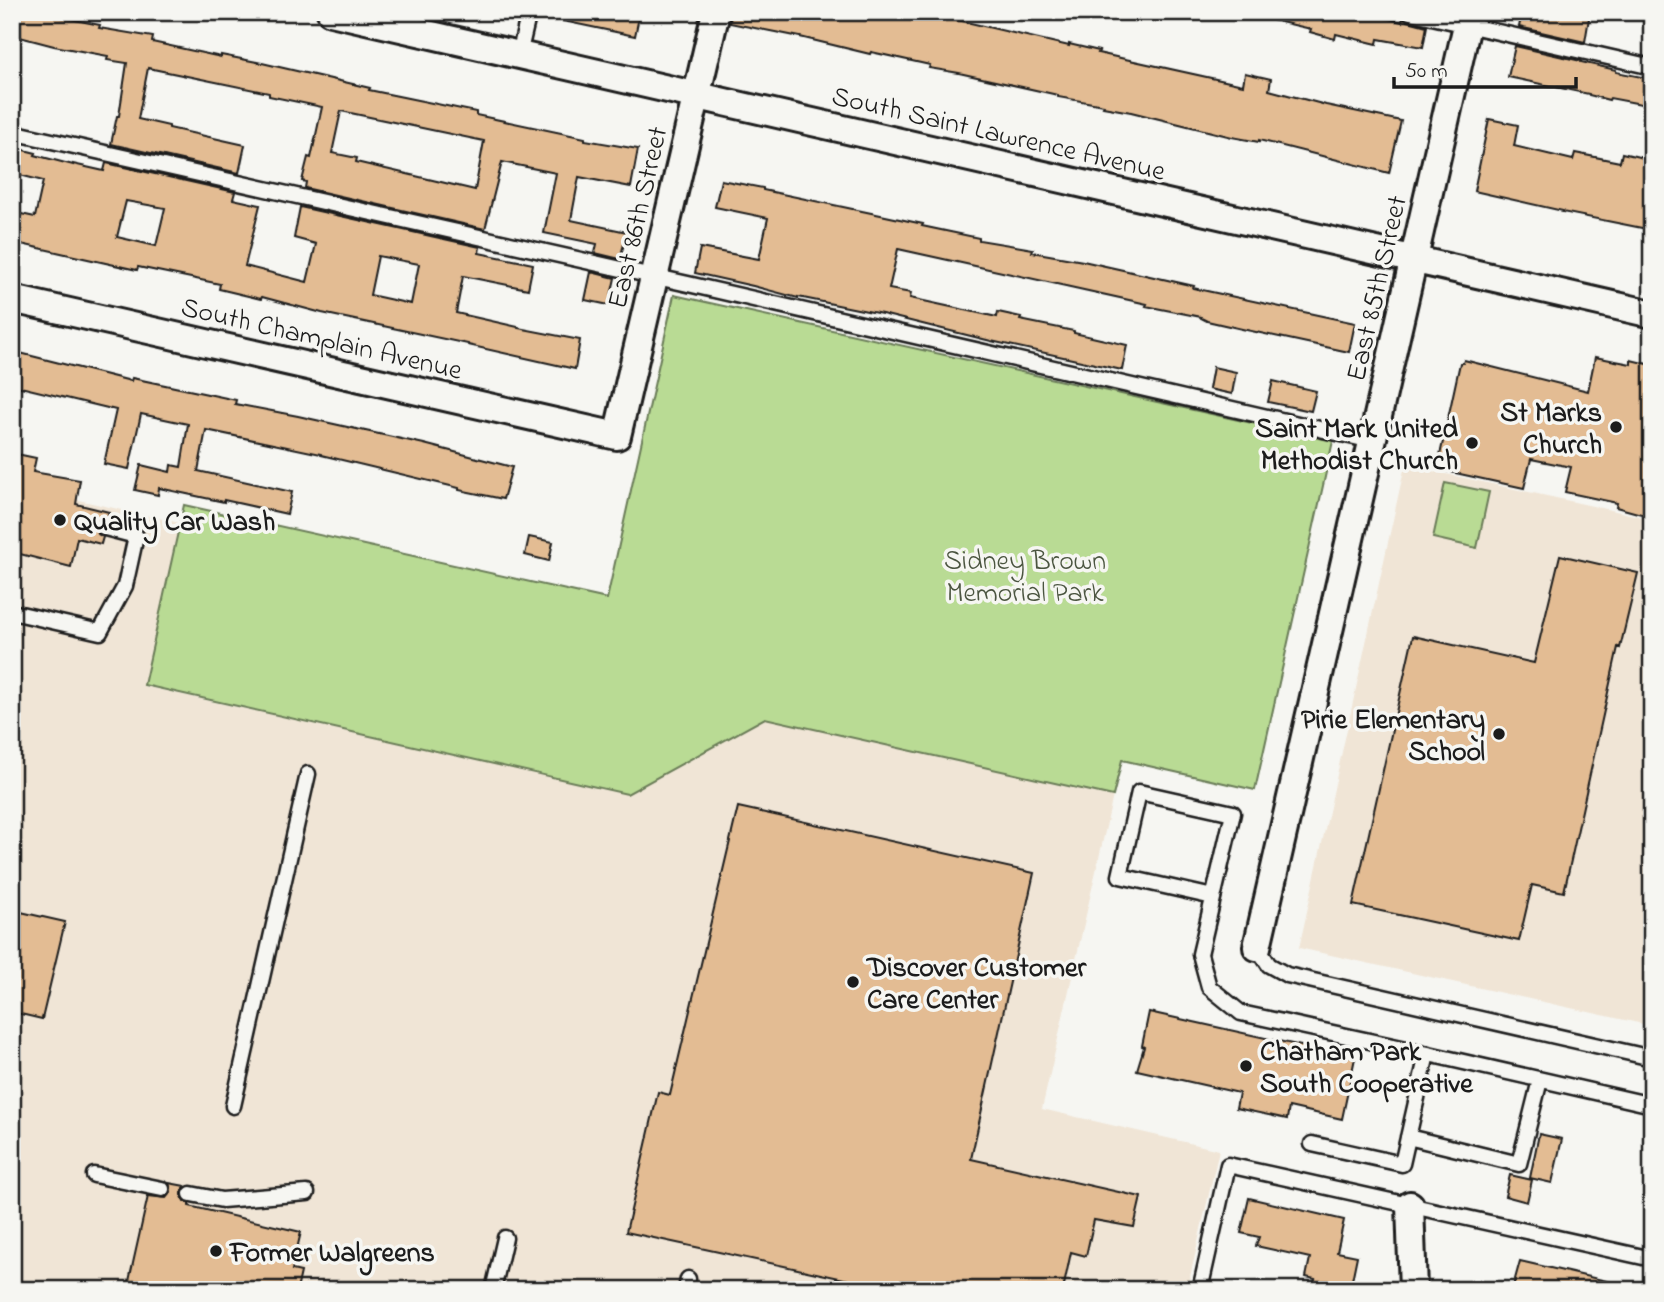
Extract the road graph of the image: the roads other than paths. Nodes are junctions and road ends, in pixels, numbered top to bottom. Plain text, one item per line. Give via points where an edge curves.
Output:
1 (528, 12) edge
2 (716, 12) edge
3 (1410, 12) edge
4 (336, 13) edge
5 (1468, 19) edge
6 (519, 55) junction
7 (1652, 67) edge
8 (697, 96) junction
9 (12, 132) edge
10 (1414, 260) junction
11 (655, 277) junction
12 (12, 299) edge
13 (1652, 314) edge
14 (617, 436) joint
15 (1372, 441) junction
16 (105, 528) dead end
17 (12, 612) edge
18 (308, 774) dead end
19 (1213, 897) junction
20 (1257, 947) joint
21 (1427, 1054) junction
22 (1652, 1058) edge
23 (1540, 1080) junction
24 (1652, 1105) edge
25 (233, 1106) dead end
26 (1408, 1137) junction
27 (1312, 1144) dead end
28 (94, 1175) dead end
29 (162, 1189) dead end
30 (307, 1193) dead end
31 (191, 1194) dead end
32 (1410, 1205) junction
33 (505, 1238) dead end
34 (1652, 1259) edge
35 (493, 1290) edge
36 (1200, 1290) edge
37 (1413, 1290) edge

1 - 6 lane
2 - 8 street, East 86th Street
3 - 5 lane
4 - 6 street, South Saint Lawrence Avenue
5 - 7 lane
5 - 10 street, East 85th Street
6 - 8 street, South Saint Lawrence Avenue
8 - 10 street, South Saint Lawrence Avenue
8 - 11 street, East 86th Street
9 - 11 lane
10 - 13 street, South Saint Lawrence Avenue
10 - 15 street, East 85th Street
11 - 14 street, East 86th Street
11 - 15 lane
12 - 14 street, South Champlain Avenue
15 - 20 street, East 85th Street
16 - 17 lane via 136,536 125,586 100,632
18 - 25 lane
19 - 19 lane via 1120,876 1139,792 1233,813
19 - 21 lane via 1199,954 1209,987 1241,1013
20 - 22 lane via 1269,965 1287,975
21 - 23 lane
21 - 26 lane
23 - 24 lane
23 - 26 lane via 1520,1164
26 - 27 lane via 1402,1164
28 - 29 lane
30 - 31 lane via 222,1200
32 - 34 lane
32 - 36 lane via 1228,1165
32 - 37 street
33 - 35 lane

